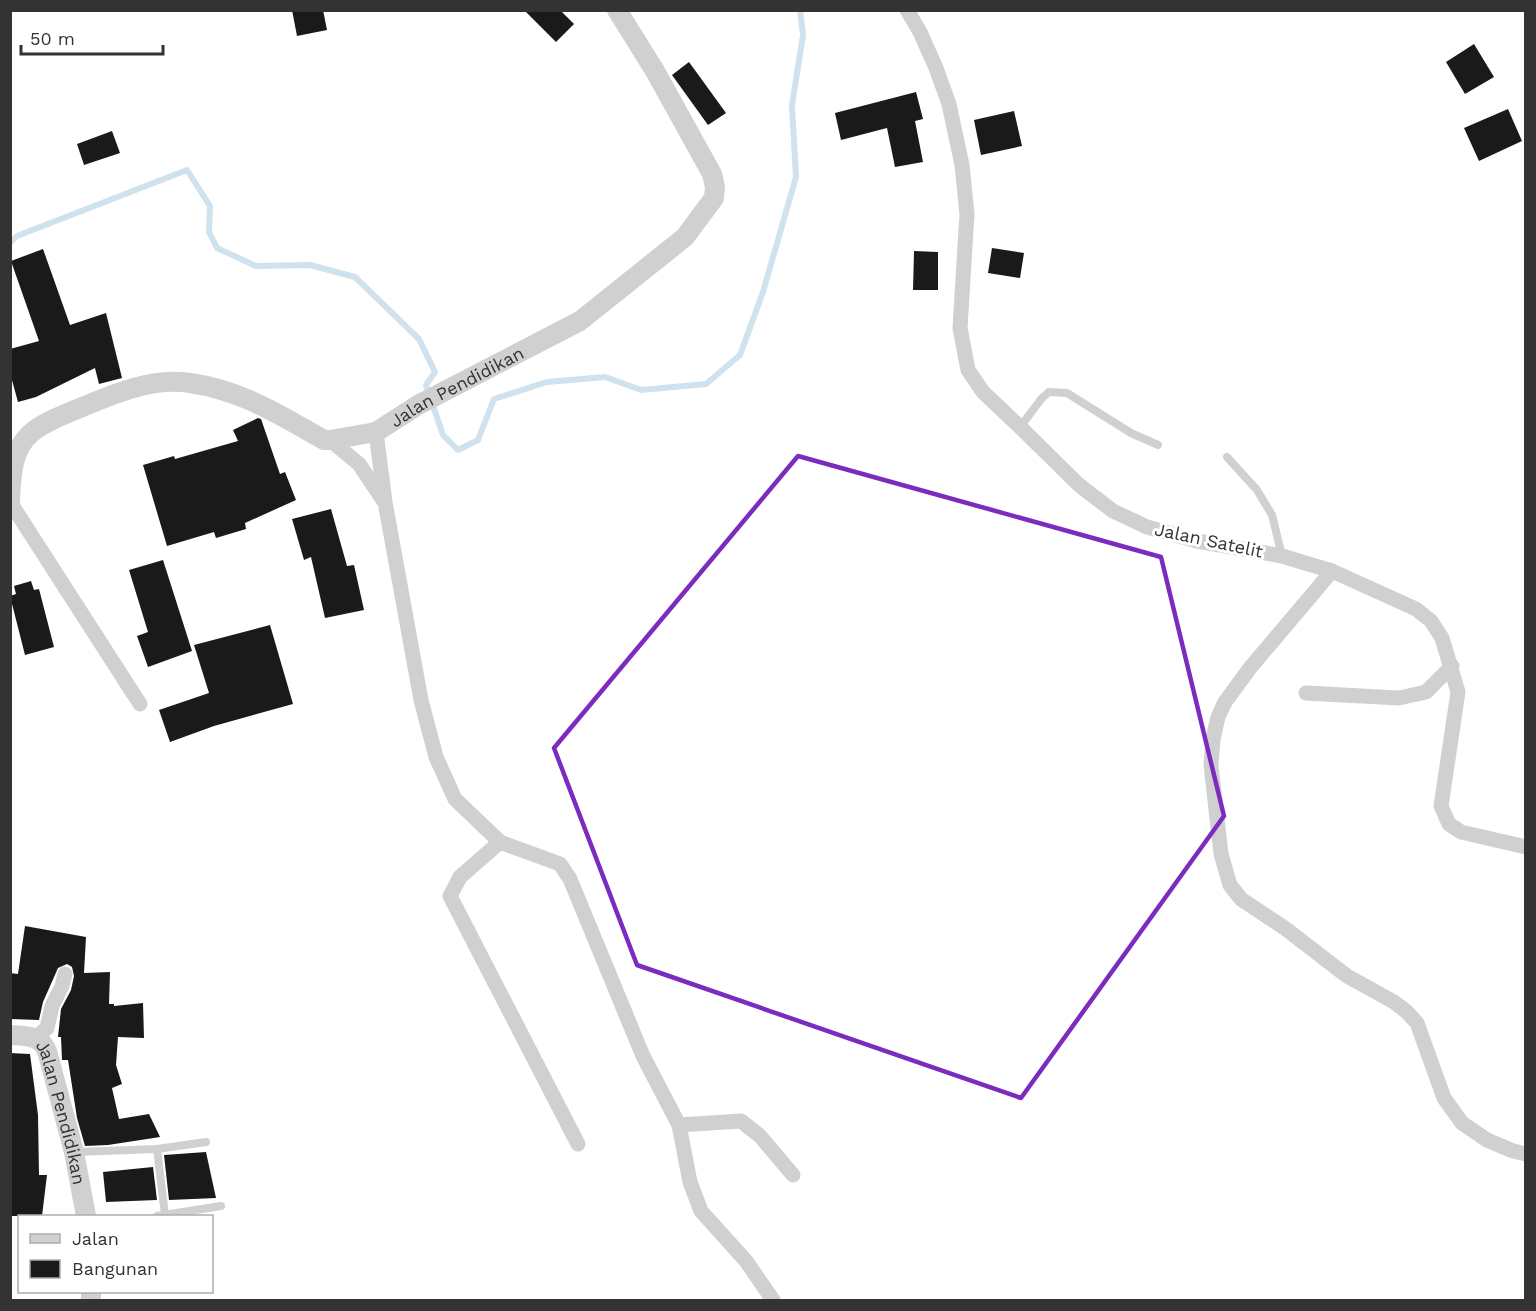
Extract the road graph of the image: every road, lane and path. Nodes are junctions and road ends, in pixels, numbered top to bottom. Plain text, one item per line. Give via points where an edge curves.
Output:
1 (617, 10) edge
2 (907, 10) edge
3 (1020, 427) junction
4 (376, 432) junction
5 (330, 440) junction
6 (1158, 445) dead end
7 (1227, 457) dead end
8 (10, 502) edge
9 (385, 502) junction
10 (1282, 556) junction
11 (1332, 571) junction
12 (1452, 666) junction
13 (1306, 693) dead end
14 (140, 704) dead end
15 (500, 842) junction
16 (1526, 848) edge
17 (65, 974) dead end
18 (10, 1035) edge
19 (36, 1037) junction
20 (679, 1125) junction
21 (206, 1142) dead end
22 (578, 1143) dead end
23 (157, 1149) junction
24 (74, 1152) junction
25 (1526, 1154) edge
26 (793, 1175) dead end
27 (221, 1206) dead end
28 (86, 1215) edge
29 (161, 1215) edge
30 (167, 1215) edge
31 (773, 1300) edge

1 - 4 street, Jalan Pendidikan via 712,174 714,198 685,237 580,321 418,405
2 - 3 street, Jalan Satelit via 949,104 962,165 967,214 960,328 968,370 982,393
3 - 6 lane via 1049,392 1067,393
3 - 10 street, Jalan Satelit via 1079,485 1113,512 1197,542
4 - 5 street, Jalan Pendidikan
4 - 9 street
5 - 8 street via 258,402 219,389 188,382 155,383 123,390 58,417 30,434 13,467
5 - 9 street via 359,464
7 - 10 lane via 1257,490 1272,515
8 - 14 street
9 - 15 street via 421,700 436,757 454,799
10 - 11 street, Jalan Satelit
11 - 12 street, Jalan Satelit via 1416,609 1431,621 1442,638
11 - 25 street via 1250,668 1218,717 1211,765 1221,854 1230,885 1241,899 1347,976 1407,1012 1417,1023 1444,1098 1462,1124 1487,1140
12 - 13 street via 1426,692 1399,698
12 - 16 street, Jalan Satelit via 1458,692 1441,806 1449,824 1461,832
15 - 20 street via 560,864 570,879 643,1056
15 - 22 street via 460,877 450,896
17 - 19 street via 47,1028
18 - 19 street, Jalan Pendidikan
19 - 24 street, Jalan Pendidikan via 47,1051
20 - 26 street via 741,1121 760,1136
20 - 31 street via 690,1182 702,1211 746,1261
21 - 23 lane
23 - 24 lane
23 - 29 lane
24 - 28 street, Jalan Pendidikan
27 - 30 lane

